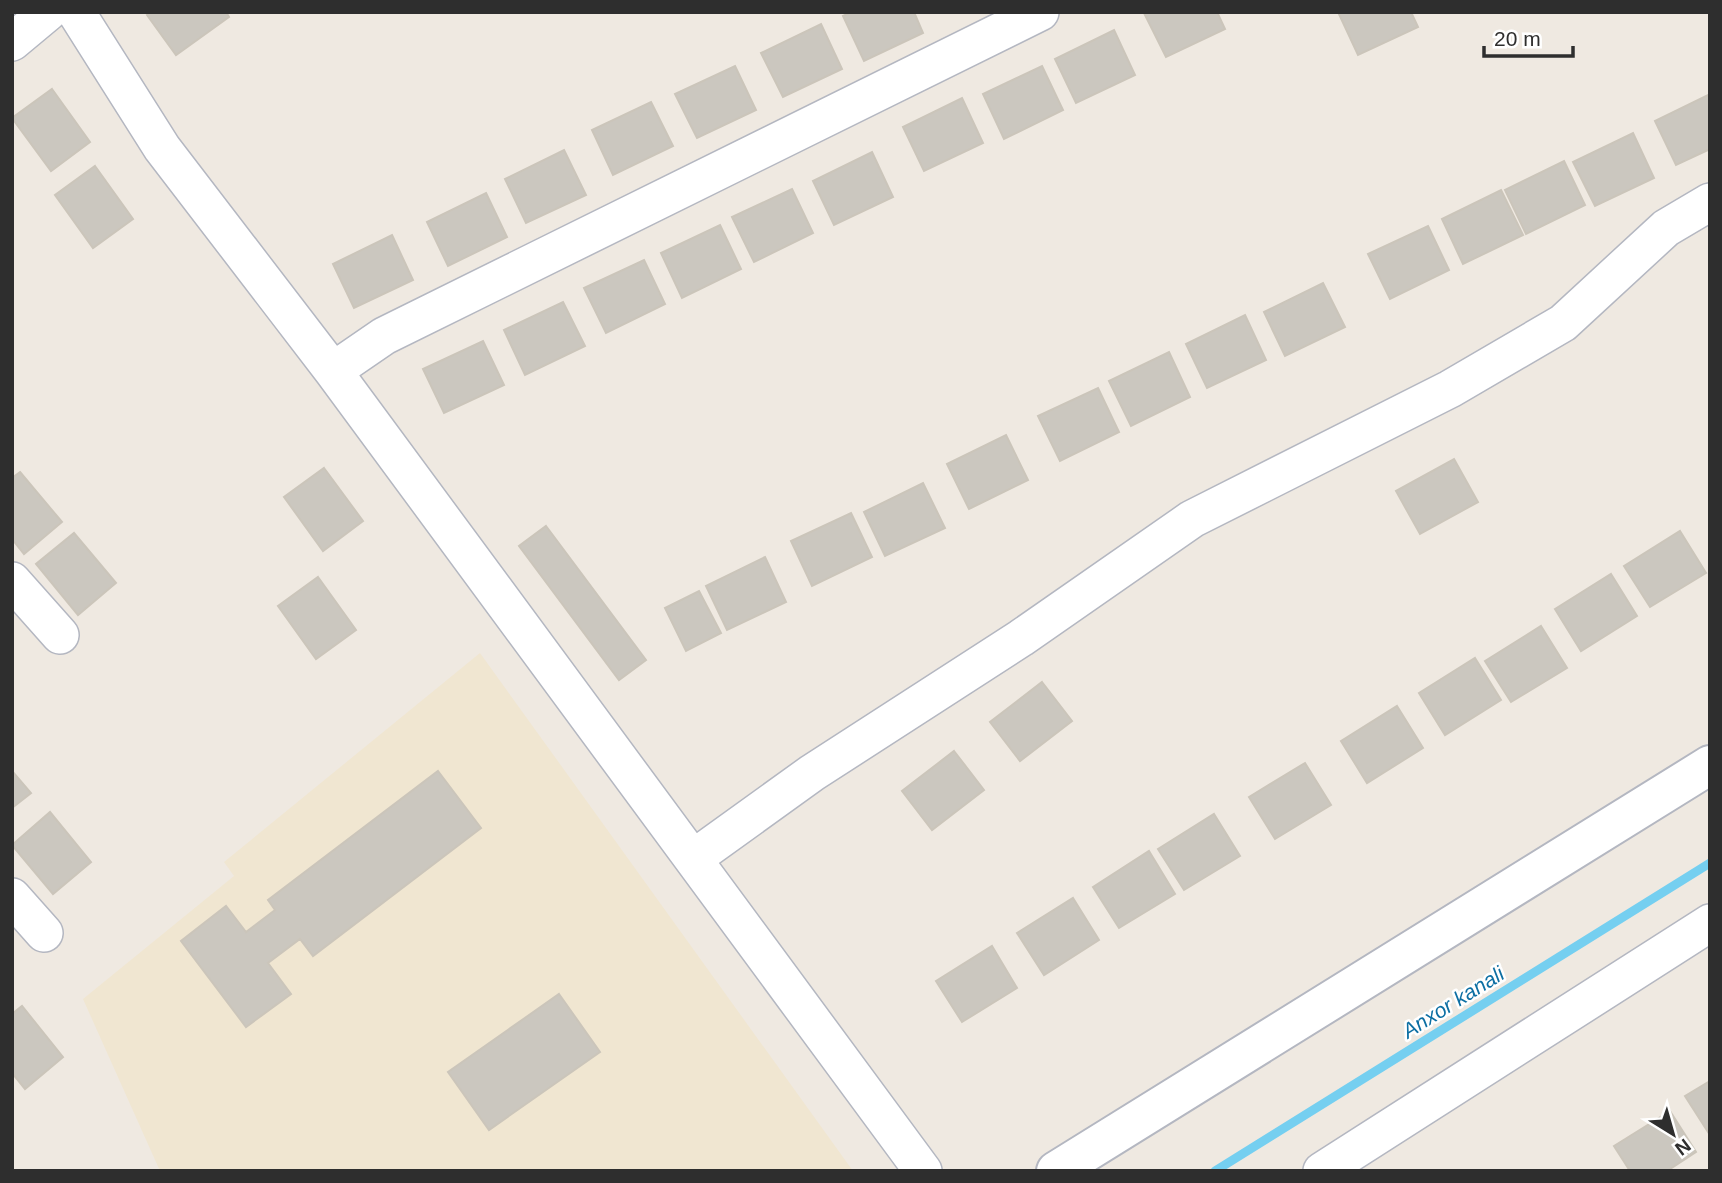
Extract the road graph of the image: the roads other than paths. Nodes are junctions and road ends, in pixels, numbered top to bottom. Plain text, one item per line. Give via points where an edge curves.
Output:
1 (48, 12) edge
2 (76, 12) edge
3 (1040, 12) edge
4 (12, 43) edge
5 (1710, 202) edge
6 (332, 371) junction
7 (12, 581) edge
8 (60, 635) dead end
9 (1710, 765) edge
10 (694, 858) junction
11 (12, 897) edge
12 (1710, 923) edge
13 (44, 933) dead end
14 (923, 1171) edge
15 (1056, 1171) edge
16 (1322, 1171) edge

1 - 4 street
2 - 6 street via 162,149
3 - 6 street via 384,336
5 - 10 street via 1666,228 1563,323 1450,389 1192,519 1021,638 812,773
6 - 10 street
7 - 8 street
9 - 15 street
10 - 14 street
11 - 13 street
12 - 16 street

